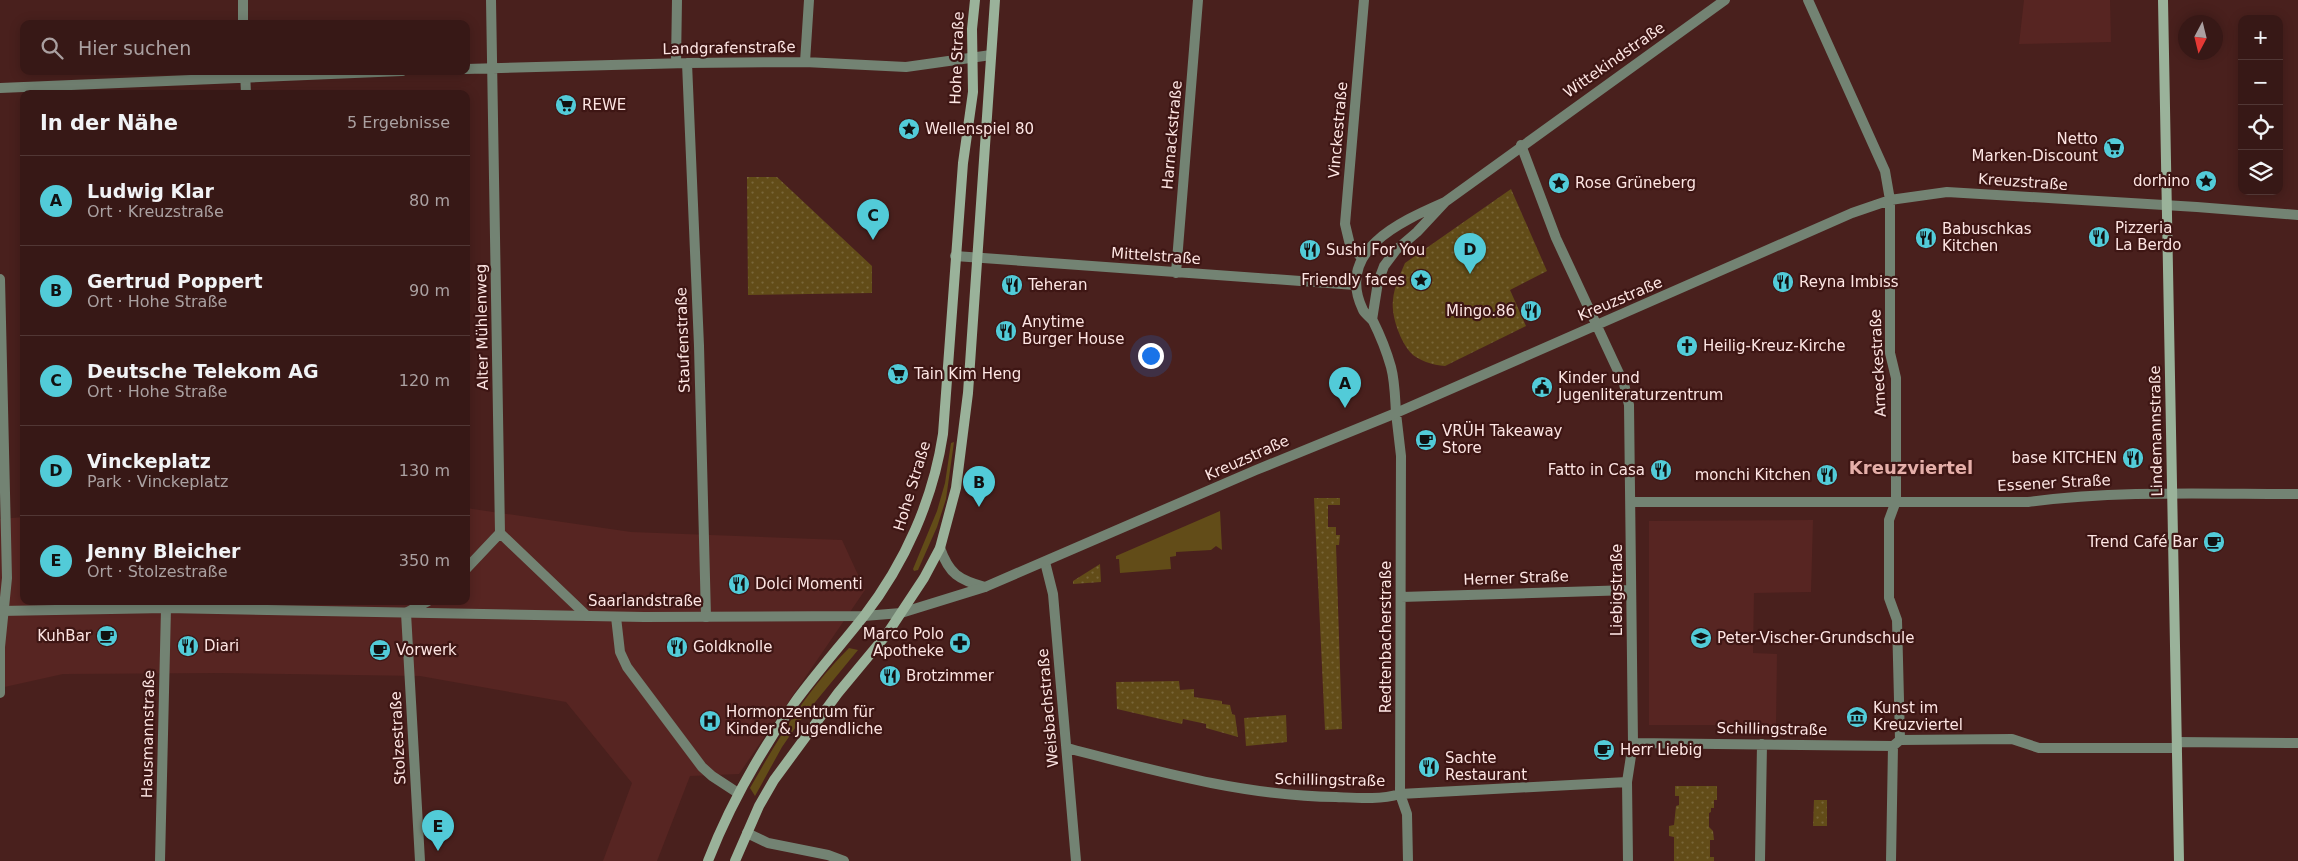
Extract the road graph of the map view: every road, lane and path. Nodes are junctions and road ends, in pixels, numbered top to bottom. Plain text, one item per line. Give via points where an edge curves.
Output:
1 (243, 0) edge
2 (491, 0) edge
3 (677, 0) edge
4 (809, 0) edge
5 (975, 0) edge
6 (995, 0) edge
7 (1198, 0) edge
8 (1364, 0) edge
9 (1725, 0) edge
10 (1808, 0) edge
11 (2163, 0) edge
12 (244, 20) edge
13 (991, 55) junction
14 (972, 58) junction
15 (805, 62) junction
16 (681, 63) junction
17 (492, 68) junction
18 (470, 69) edge
19 (228, 75) edge
20 (246, 75) edge
21 (0, 88) edge
22 (246, 90) edge
23 (1521, 145) junction
24 (1890, 200) junction
25 (1445, 202) junction
26 (2168, 206) junction
27 (2298, 215) edge
28 (955, 256) junction
29 (976, 258) junction
30 (1362, 258) junction
31 (1176, 272) junction
32 (0, 278) edge
33 (1355, 285) junction
34 (1372, 320) junction
35 (1597, 324) junction
36 (1396, 413) junction
37 (2172, 494) junction
38 (2298, 494) edge
39 (1896, 501) junction
40 (1631, 502) junction
41 (500, 534) junction
42 (940, 548) junction
43 (1045, 562) junction
44 (470, 565) edge
45 (985, 587) junction
46 (1632, 590) junction
47 (1401, 597) junction
48 (421, 605) edge
49 (255, 606) edge
50 (166, 608) junction
51 (2, 611) edge
52 (406, 613) junction
53 (901, 613) junction
54 (883, 614) joint
55 (587, 616) junction
56 (616, 616) junction
57 (864, 616) junction
58 (706, 617) junction
59 (0, 692) edge
60 (1634, 743) junction
61 (1896, 743) junction
62 (2298, 743) edge
63 (1762, 744) junction
64 (2177, 745) junction
65 (1067, 748) junction
66 (1627, 782) junction
67 (738, 793) junction
68 (1400, 794) junction
69 (747, 833) junction
70 (1075, 857) edge
71 (160, 861) edge
72 (420, 861) edge
73 (708, 861) edge
74 (735, 861) edge
75 (844, 861) edge
76 (1066, 861) edge
77 (1408, 861) edge
78 (1628, 861) edge
79 (1760, 861) edge
80 (1891, 861) edge
81 (2179, 861) edge

1 - 12 street
2 - 17 street, Alter Mühlenweg
3 - 16 street, Staufenstraße
4 - 15 street
5 - 14 main road, Hohe Straße
6 - 13 main road
7 - 31 street, Harnackstraße
8 - 30 street, Vinckestraße via 1345,224 1350,245
9 - 23 street, Wittekindstraße
10 - 24 street, Arneckestraße via 1885,171
11 - 26 main road, Lindemannstraße
13 - 14 street, Landgrafenstraße
13 - 29 main road
14 - 15 street, Landgrafenstraße via 906,67
14 - 28 main road, Hohe Straße via 973,92 962,164
15 - 16 street, Landgrafenstraße
16 - 17 street, Landgrafenstraße
16 - 58 street, Staufenstraße via 698,346
17 - 18 street, Landgrafenstraße
17 - 41 street, Alter Mühlenweg
19 - 21 street
20 - 22 street
23 - 25 street, Wittekindstraße
23 - 35 street, Liebigstraße via 1556,238
24 - 26 street, Kreuzstraße via 1947,192
24 - 35 street, Kreuzstraße via 1852,213
24 - 39 street, Arneckestraße via 1890,353 1896,378
25 - 30 street via 1407,219 1385,234
25 - 34 street via 1384,266
26 - 27 street, Kreuzstraße
26 - 37 main road, Lindemannstraße
28 - 29 street, Mittelstraße
28 - 57 main road, Hohe Straße via 939,459 912,540
29 - 31 street, Mittelstraße
29 - 42 main road via 968,393 957,478
30 - 33 street via 1356,271
31 - 33 street, Mittelstraße
32 - 51 street via 7,578
33 - 34 street, Redtenbacherstraße via 1364,312
34 - 36 street, Redtenbacherstraße via 1391,367
35 - 36 street, Kreuzstraße
35 - 40 street, Liebigstraße via 1624,384 1629,405
36 - 43 street, Kreuzstraße
36 - 47 street, Redtenbacherstraße via 1401,456
37 - 38 street, Essener Straße
37 - 39 street, Essener Straße via 2065,497 2028,502
37 - 64 main road, Lindemannstraße
39 - 40 street, Essener Straße
39 - 61 street, Arneckestraße via 1888,520 1889,598 1897,620
40 - 46 street, Liebigstraße
41 - 44 street
41 - 55 street
42 - 45 street via 954,574
42 - 53 main road
43 - 45 street, Kreuzstraße
43 - 65 street, Weisbachstraße via 1053,594
45 - 53 street, Kreuzstraße
46 - 47 street, Herner Straße
46 - 60 street, Liebigstraße
47 - 68 street, Redtenbacherstraße
48 - 52 street, Saarlandstraße
49 - 50 street, Saarlandstraße
49 - 52 street, Saarlandstraße
50 - 51 street, Saarlandstraße
50 - 71 street, Hausmannstraße
51 - 59 street
52 - 55 street, Saarlandstraße
52 - 72 street, Stolzestraße
53 - 54 street, Kreuzstraße
53 - 69 main road via 888,634 793,752 774,780
54 - 57 street, Saarlandstraße
55 - 56 street, Saarlandstraße
56 - 58 street, Saarlandstraße
56 - 67 street via 620,652 627,667 702,767
57 - 58 street, Saarlandstraße
57 - 67 main road, Hohe Straße via 796,702
60 - 63 street, Schillingstraße
60 - 66 street, Liebigstraße
61 - 63 street, Schillingstraße
61 - 64 street, Schillingstraße via 2012,739 2039,748
61 - 80 street, Arneckestraße
62 - 64 street, Schillingstraße
63 - 79 street
64 - 81 main road, Lindemannstraße
65 - 68 street, Schillingstraße via 1192,780 1264,793 1385,798
65 - 70 street, Weisbachstraße
66 - 68 street, Schillingstraße
66 - 78 street, Liebigstraße
67 - 73 main road, Hohe Straße
68 - 77 street, Redtenbacherstraße via 1408,814
69 - 74 main road
69 - 75 street via 768,843
70 - 76 street, Weisbachstraße

